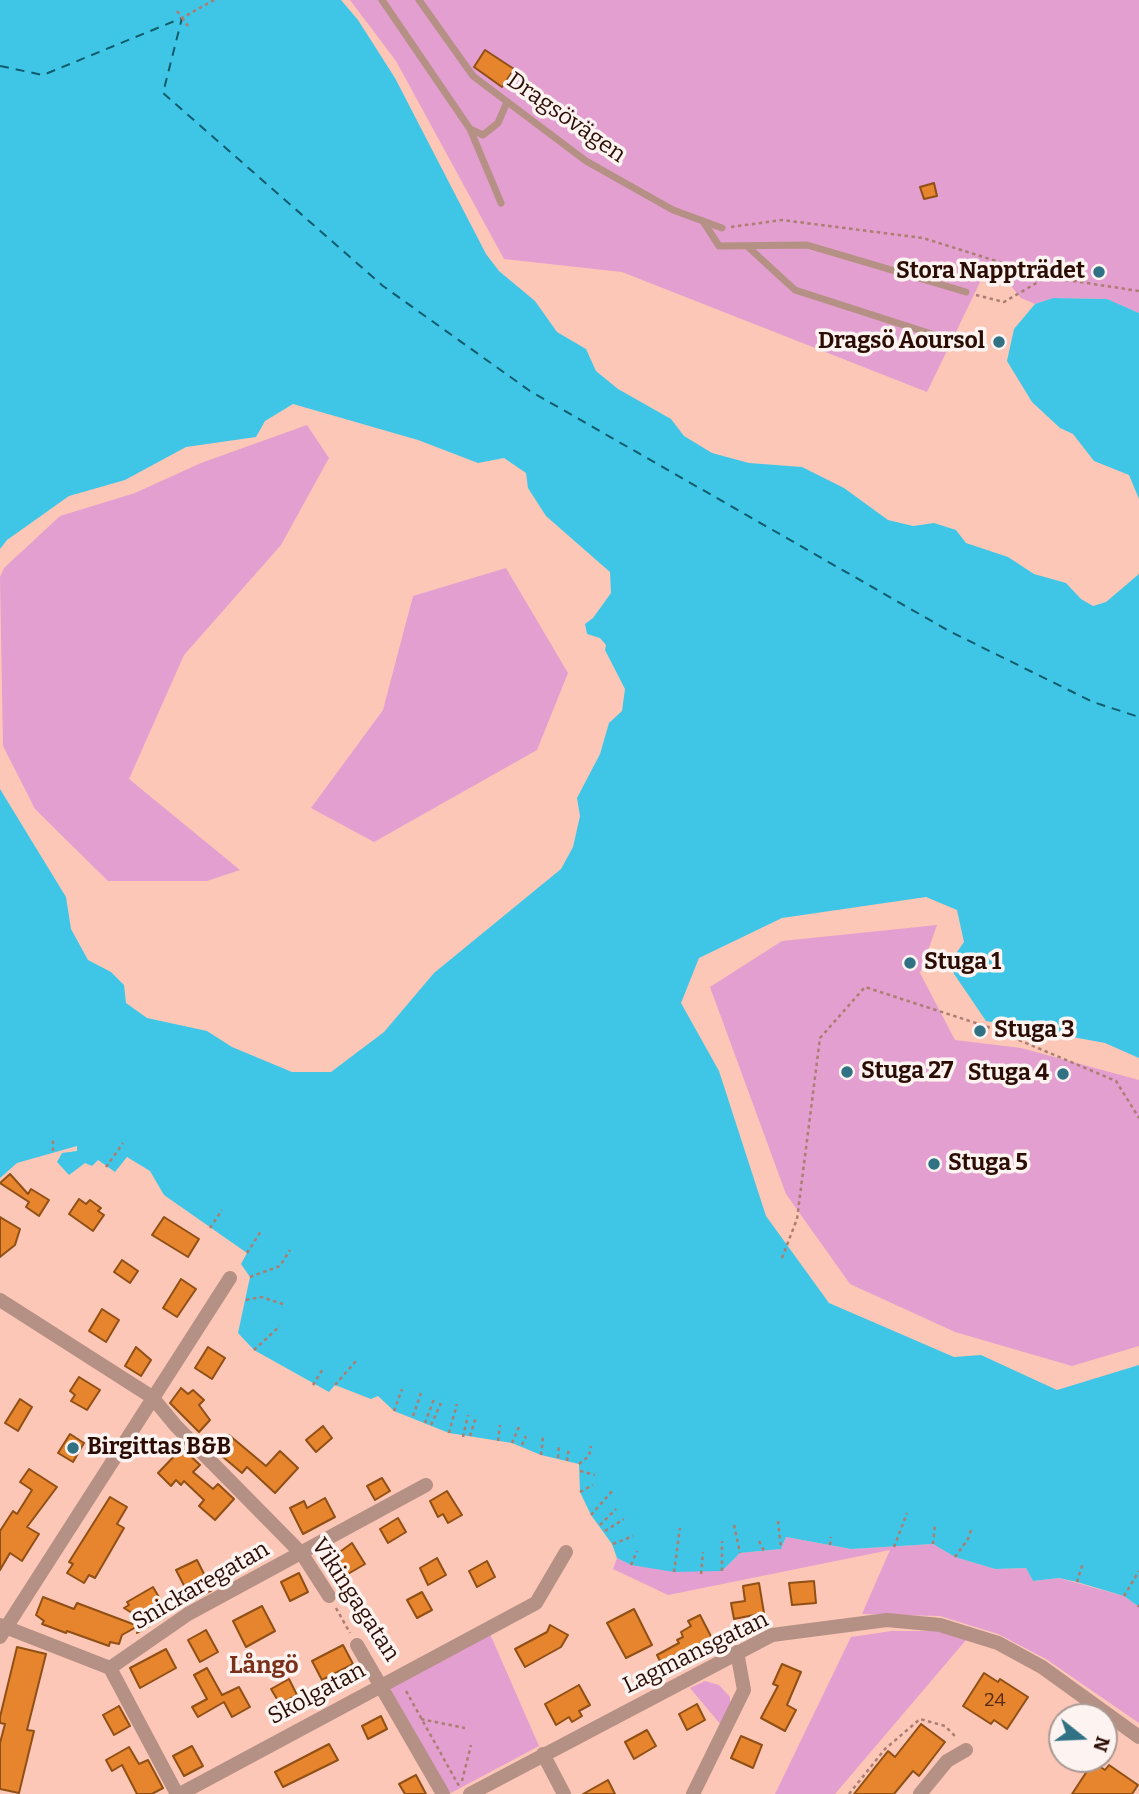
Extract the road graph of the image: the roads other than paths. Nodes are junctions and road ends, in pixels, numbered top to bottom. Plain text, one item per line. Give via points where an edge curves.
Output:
1 (382, 0) edge
2 (419, 0) edge
3 (507, 102) junction
4 (470, 129) junction
5 (501, 203) dead end
6 (703, 221) junction
7 (722, 229) road end
8 (747, 246) junction
9 (966, 292) road end
10 (947, 339) dead end
11 (230, 1278) dead end
12 (2, 1307) edge
13 (152, 1397) junction
14 (426, 1485) dead end
15 (566, 1552) dead end
16 (302, 1554) junction
17 (329, 1596) road end
18 (2, 1630) edge
19 (357, 1645) road end
20 (737, 1652) junction
21 (110, 1668) junction
22 (382, 1685) junction
23 (1139, 1737) edge
24 (966, 1750) road end
25 (543, 1754) junction
26 (179, 1794) edge
27 (443, 1794) edge
28 (470, 1794) edge
29 (564, 1794) edge
30 (693, 1794) edge
31 (920, 1794) edge

1 - 4 lane
2 - 3 lane, Dragsövägen via 473,76
3 - 4 lane via 498,123 483,135
3 - 6 lane, Dragsövägen via 586,161 673,210
4 - 5 lane
6 - 7 lane, Dragsövägen
6 - 8 lane via 719,246
8 - 9 lane via 807,245
8 - 10 lane via 795,290
11 - 13 street
12 - 13 street, Vikingagatan
13 - 16 street, Vikingagatan
13 - 18 street
14 - 16 street, Snickaregatan
15 - 22 street, Skolgatan via 536,1603
16 - 17 street, Vikingagatan
16 - 21 street, Snickaregatan via 188,1614
18 - 21 street
19 - 22 street, Vikingagatan
20 - 23 street, Lagmansgatan via 772,1635 887,1620 940,1625 998,1643 1042,1667
20 - 25 street, Lagmansgatan
20 - 30 street via 744,1690
21 - 26 street
22 - 26 street, Skolgatan
22 - 27 street, Vikingagatan
24 - 31 street via 947,1761
25 - 28 street, Lagmansgatan
25 - 29 street

